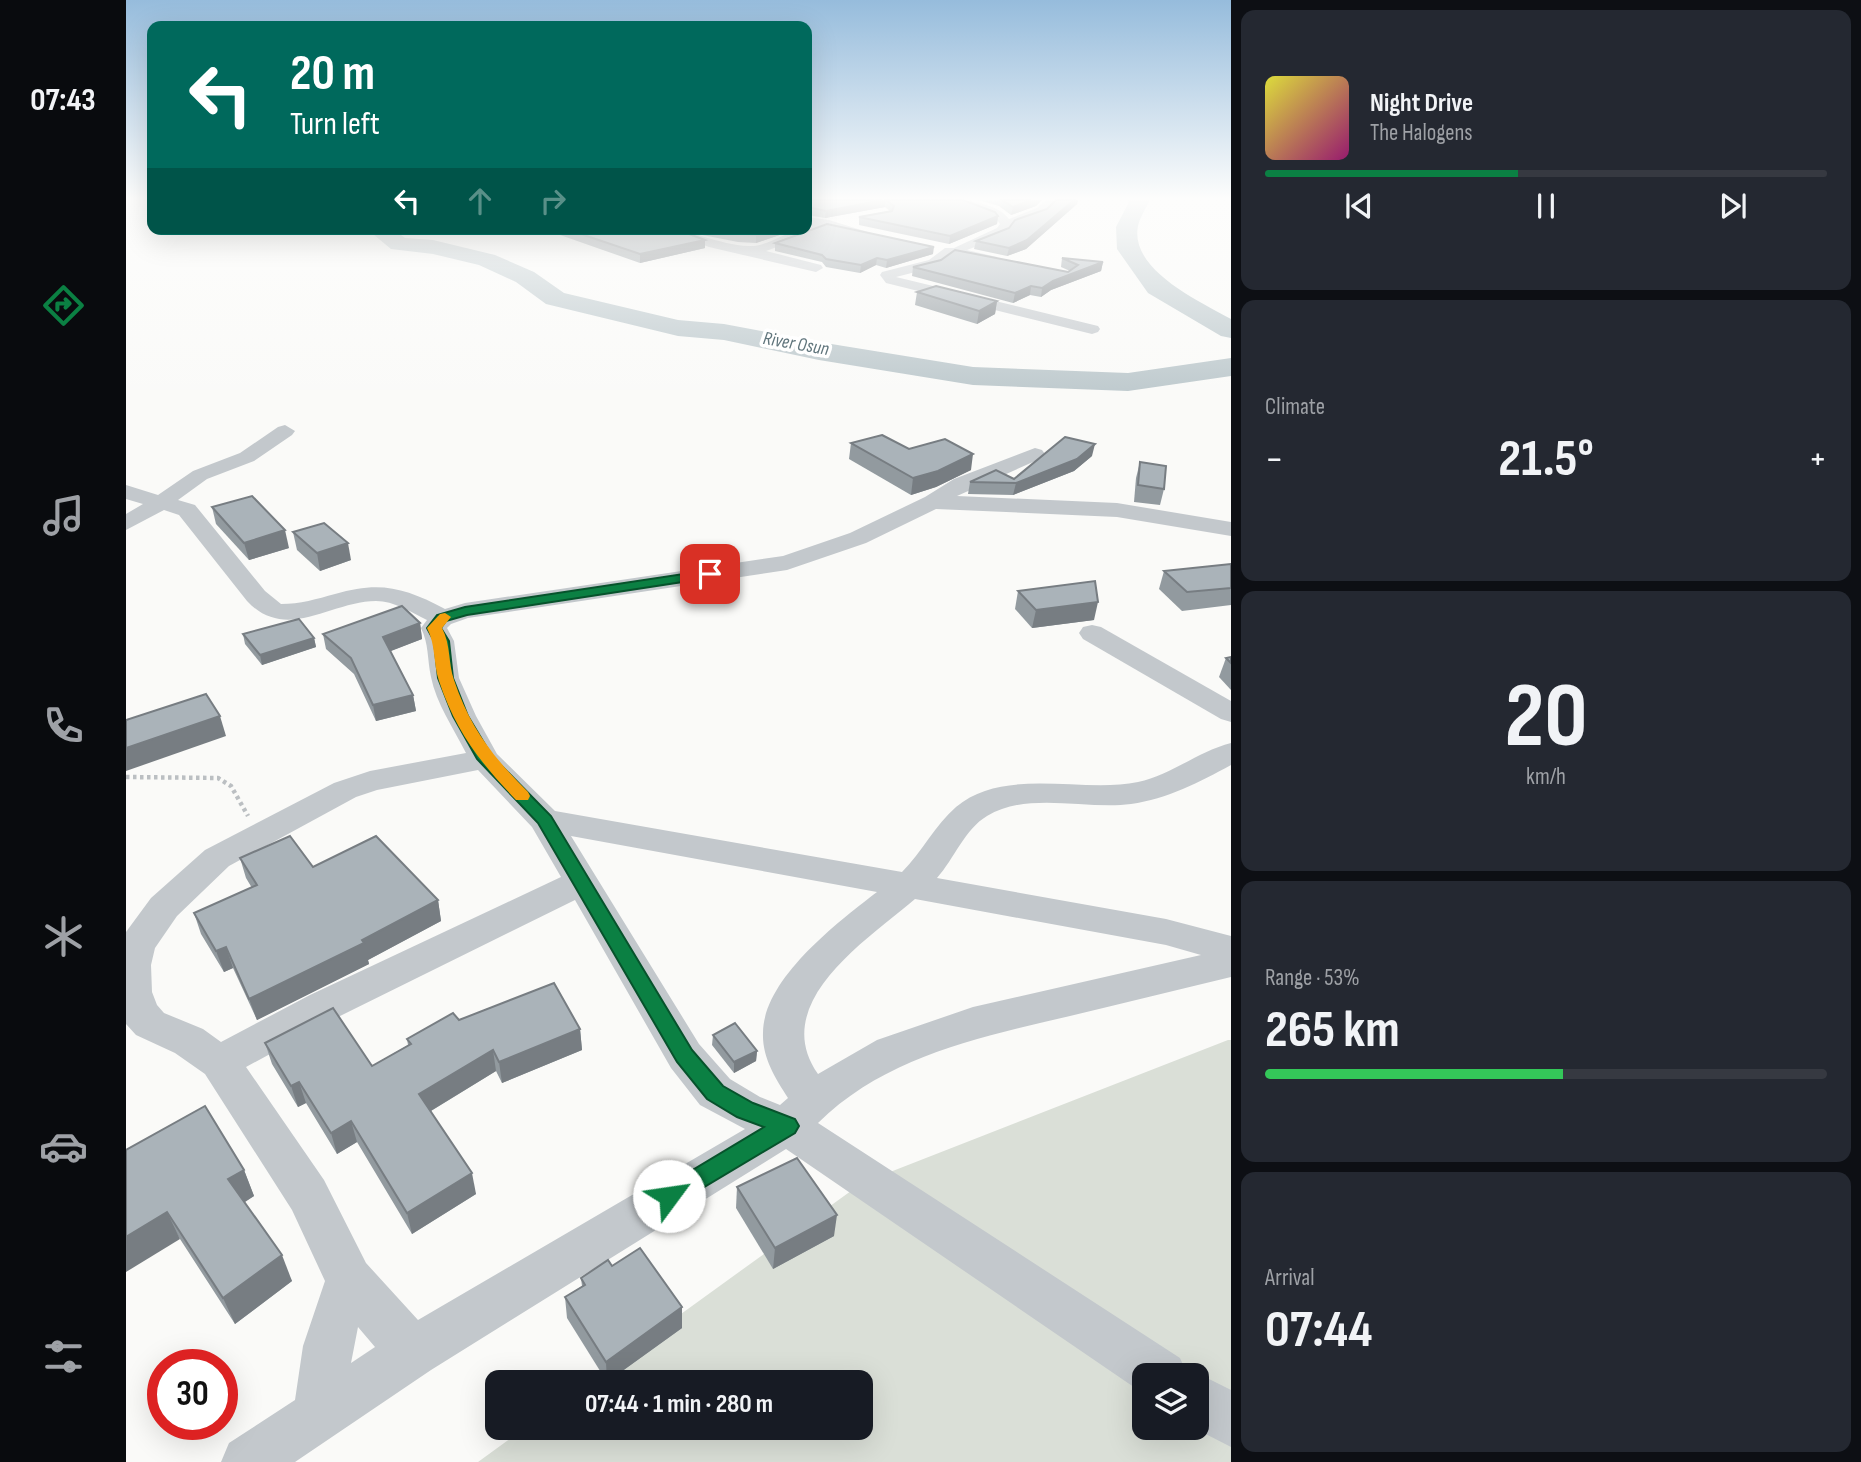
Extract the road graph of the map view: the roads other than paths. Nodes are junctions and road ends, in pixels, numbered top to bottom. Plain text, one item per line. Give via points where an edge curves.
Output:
1 (912, 268) edge
2 (1092, 329) dead end
3 (285, 431) dead end
4 (1035, 454) dead end
5 (126, 492) edge
6 (163, 502) junction
7 (933, 502) junction
8 (126, 523) edge
9 (1231, 529) edge
10 (442, 618) junction
11 (1092, 633) dead end
12 (1231, 713) edge
13 (1231, 752) edge
14 (485, 759) junction
15 (545, 820) junction
16 (582, 882) junction
17 (908, 885) junction
18 (131, 937) edge
19 (1231, 950) edge
20 (1231, 963) edge
21 (219, 1062) junction
22 (800, 1114) junction
23 (349, 1280) junction
24 (413, 1352) junction
25 (1144, 1363) edge
26 (1209, 1407) edge
27 (320, 1415) junction
28 (1231, 1421) edge
29 (248, 1462) edge

1 - 2 street via 887,277
3 - 6 street via 247,457 190,481
4 - 7 street via 962,484
5 - 6 street
6 - 8 street
6 - 10 street via 187,510 269,608 304,610 378,593 405,598
7 - 9 street via 1117,510
7 - 10 street via 858,538 787,563
10 - 14 street via 434,628 441,641 446,678
11 - 12 street
13 - 17 street via 1170,782 1131,794 1016,794 982,805 960,820 939,853
14 - 15 street
14 - 18 street via 345,790 217,858
15 - 16 street
15 - 17 street
16 - 21 street via 324,1006
16 - 22 street via 685,1056 715,1093 745,1110
17 - 19 street via 1166,932
17 - 22 street via 859,923 788,1001 781,1029
18 - 21 street via 133,992 140,1013 150,1024 189,1041
20 - 22 street via 973,1023 891,1052 850,1074
21 - 23 street via 308,1195
22 - 24 street
22 - 25 street
23 - 24 street
23 - 27 street via 328,1338
24 - 27 street
26 - 28 street
27 - 29 street

